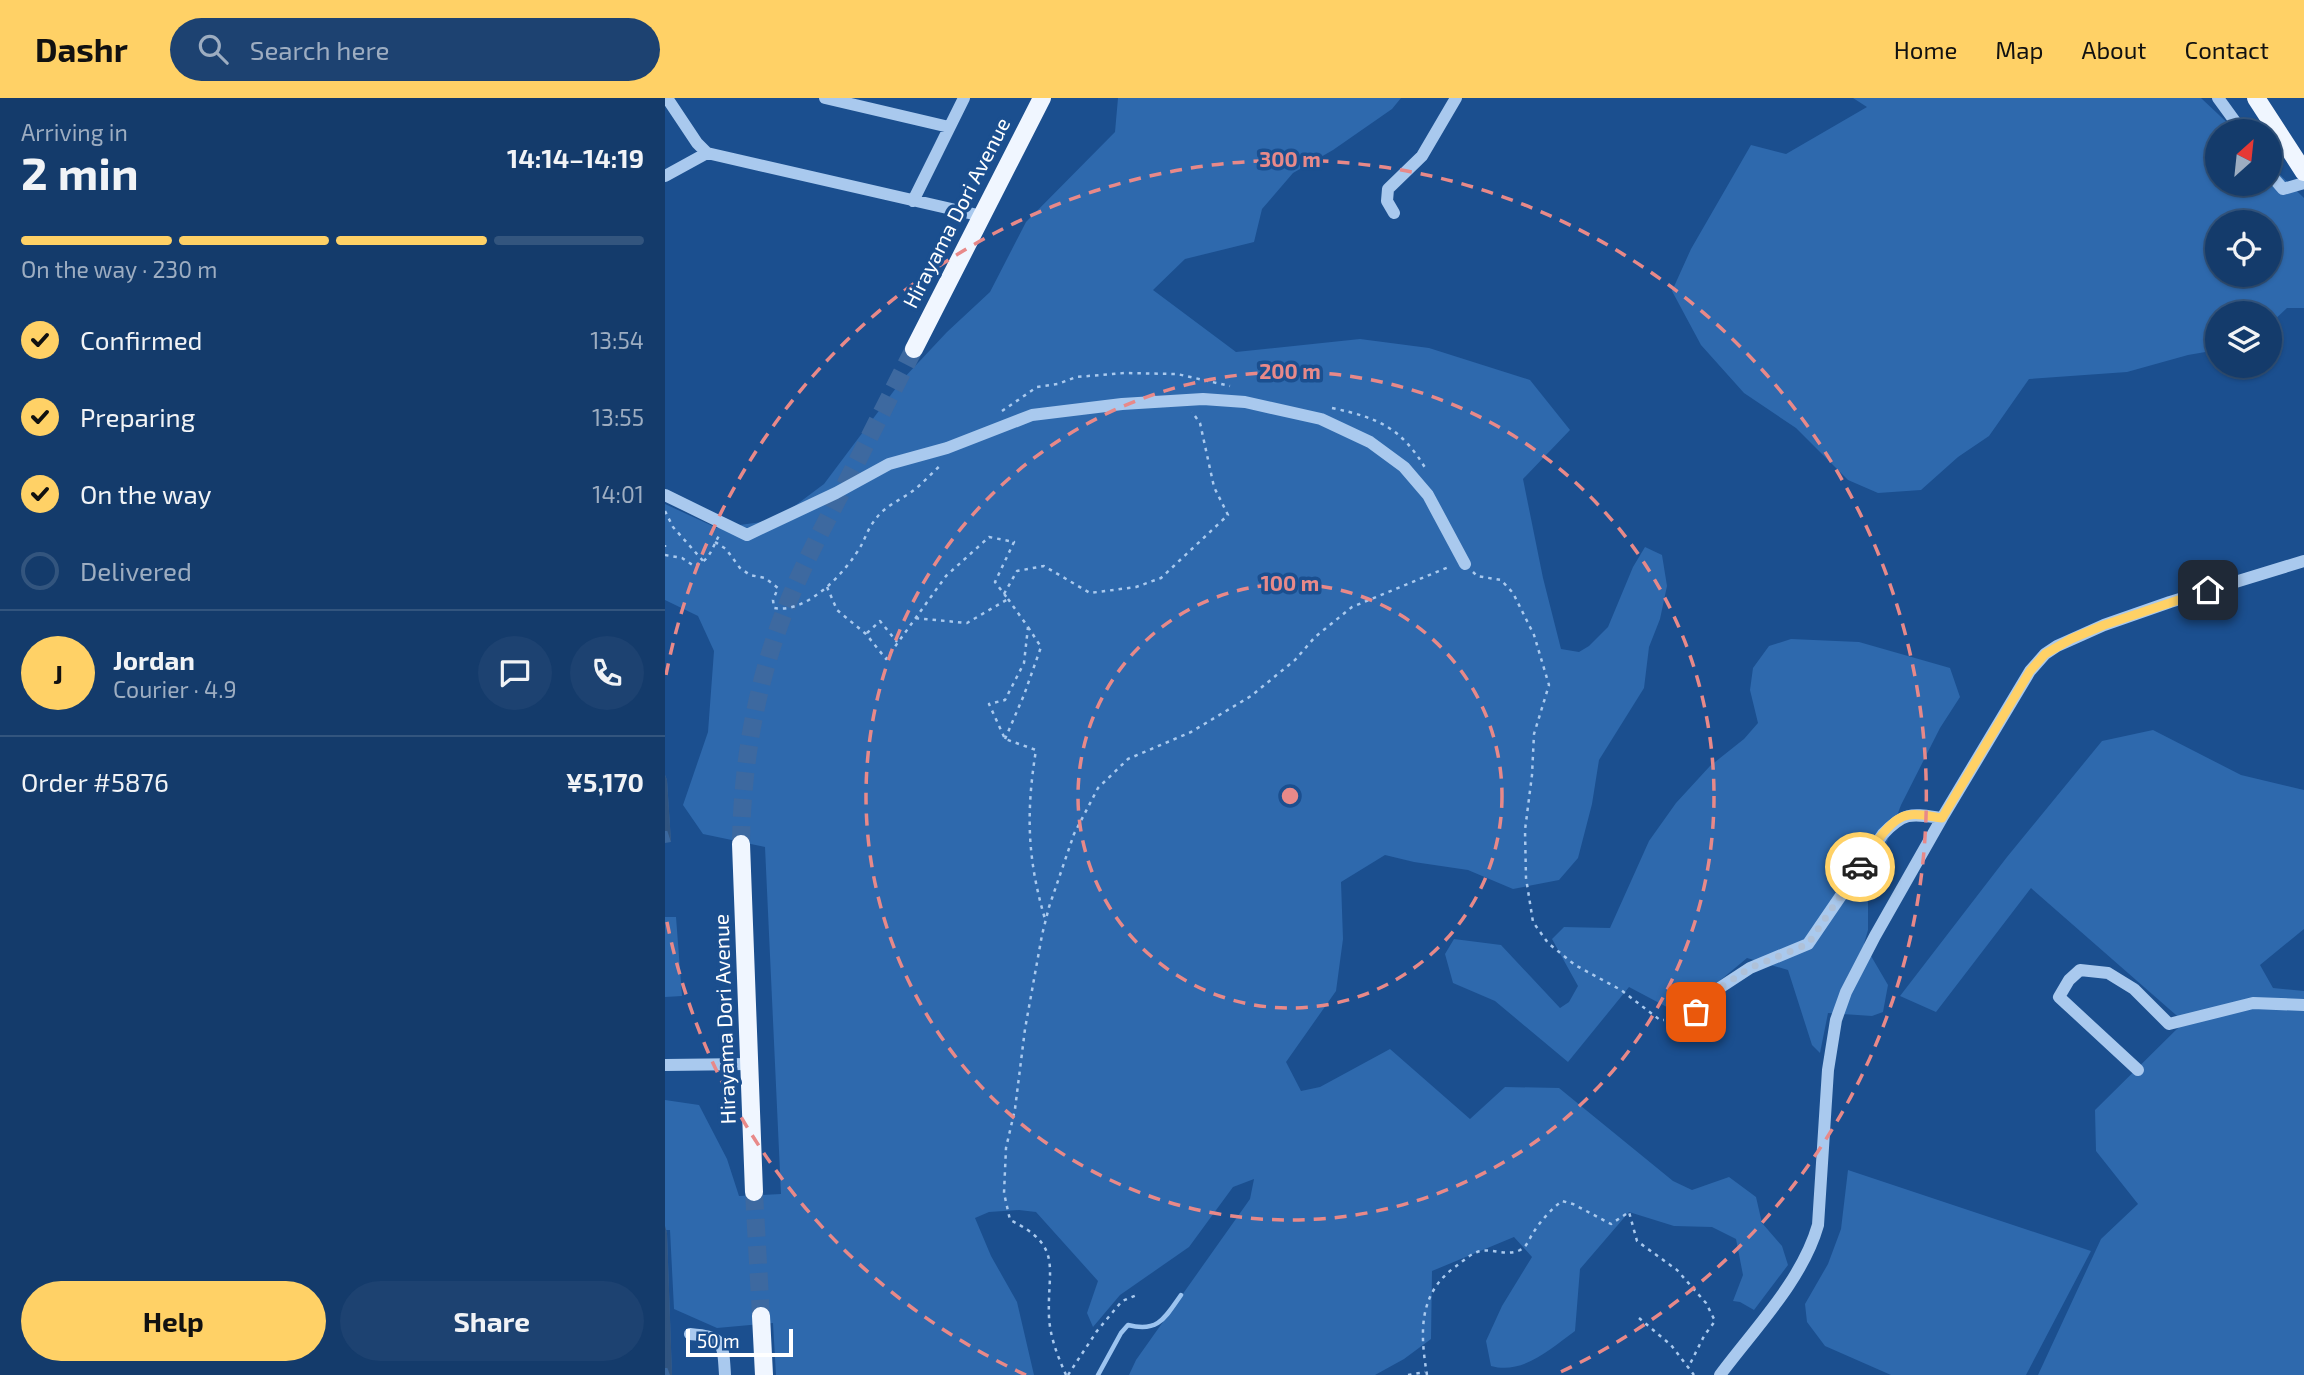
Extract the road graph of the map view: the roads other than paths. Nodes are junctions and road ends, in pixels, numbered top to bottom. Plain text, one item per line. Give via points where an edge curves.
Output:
1 (667, 98) edge
2 (825, 98) edge
3 (964, 98) edge
4 (1042, 98) edge
5 (1456, 98) edge
6 (2218, 98) edge
7 (2256, 98) edge
8 (2233, 119) edge
9 (950, 127) junction
10 (706, 153) junction
11 (2304, 172) edge
12 (665, 176) edge
13 (2304, 183) edge
14 (2282, 188) edge
15 (913, 201) junction
16 (1394, 213) dead end
17 (982, 216) junction
18 (914, 349) tunnel mouth
19 (665, 495) edge
20 (2304, 561) edge
21 (1465, 564) road end
22 (1942, 818) junction
23 (741, 844) tunnel mouth
24 (2304, 1005) edge
25 (1676, 1021) road end
26 (749, 1064) junction
27 (665, 1065) edge
28 (2138, 1070) dead end
29 (754, 1192) tunnel mouth
30 (761, 1317) tunnel mouth
31 (690, 1334) dead end
32 (725, 1375) edge
33 (764, 1375) edge
34 (1720, 1375) edge

1 - 10 street
2 - 9 street
3 - 9 street
4 - 17 main road, Hirayama Dori Avenue
5 - 16 street via 1422,156 1388,189 1387,201
6 - 8 street
7 - 11 main road
9 - 15 street
10 - 12 street
10 - 15 street
13 - 14 street
15 - 17 street
17 - 18 main road, Hirayama Dori Avenue
19 - 21 street via 747,536 890,464 947,448 1031,415 1184,400 1245,402 1321,419 1370,442 1404,467 1428,495
20 - 22 street via 2170,601 2104,625 2045,654 2030,671
22 - 25 street via 1902,816 1883,834 1808,944 1750,968 1721,987 1696,1012
22 - 34 street via 1875,936 1836,1020 1813,1244 1796,1274
23 - 26 main road, Hirayama Dori Avenue
24 - 28 street via 2253,1003 2169,1024 2134,989 2108,973 2080,971 2059,998
26 - 27 street
26 - 29 main road, Hirayama Dori Avenue
30 - 33 main road
31 - 32 street via 712,1336 721,1343

